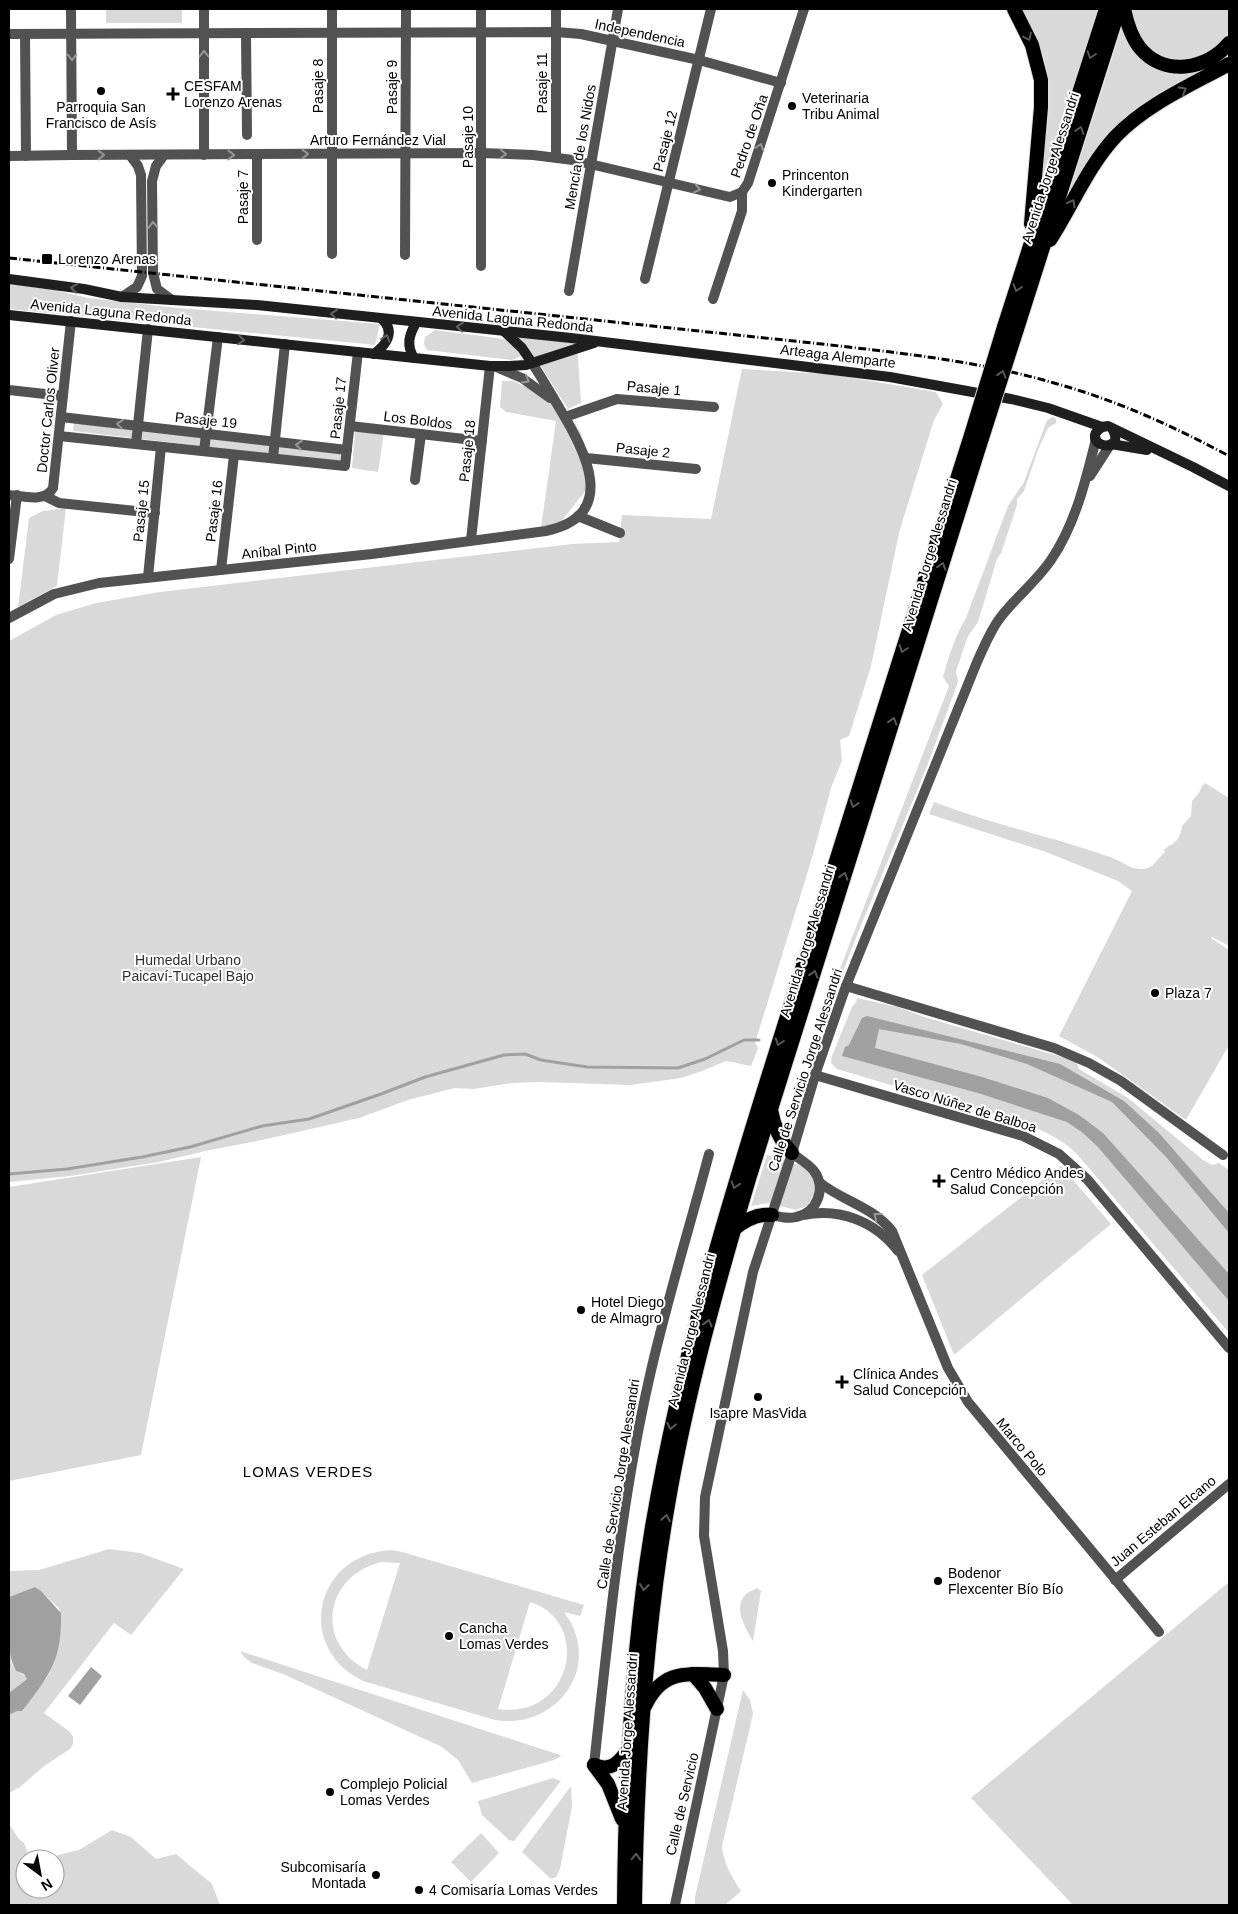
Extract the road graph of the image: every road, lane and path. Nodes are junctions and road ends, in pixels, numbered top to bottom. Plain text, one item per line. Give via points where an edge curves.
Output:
1 (72, 9) edge
2 (204, 9) edge
3 (332, 9) edge
4 (406, 9) edge
5 (481, 9) edge
6 (556, 9) edge
7 (618, 9) edge
8 (711, 9) edge
9 (804, 9) edge
10 (1014, 9) edge
11 (1106, 9) edge
12 (1118, 9) edge
13 (1124, 9) edge
14 (481, 32) junction
15 (556, 32) junction
16 (204, 33) junction
17 (246, 33) junction
18 (406, 33) junction
19 (9, 34) edge
20 (25, 34) junction
21 (72, 34) junction
22 (332, 34) junction
23 (612, 40) junction
24 (1229, 43) edge
25 (699, 60) junction
26 (1229, 64) edge
27 (781, 83) junction
28 (247, 135) dead end
29 (481, 153) junction
30 (257, 154) junction
31 (332, 154) junction
32 (406, 154) junction
33 (72, 155) junction
34 (130, 155) junction
35 (164, 155) junction
36 (204, 155) junction
37 (9, 156) edge
38 (26, 156) junction
39 (556, 157) junction
40 (591, 164) junction
41 (668, 183) junction
42 (742, 192) junction
43 (257, 240) dead end
44 (332, 254) dead end
45 (406, 255) dead end
46 (1034, 255) junction
47 (482, 266) dead end
48 (9, 278) edge
49 (645, 279) dead end
50 (569, 290) dead end
51 (122, 297) junction
52 (713, 299) dead end
53 (172, 300) junction
54 (9, 315) edge
55 (382, 319) junction
56 (71, 321) junction
57 (416, 323) junction
58 (148, 329) junction
59 (505, 332) junction
60 (218, 337) junction
61 (600, 342) junction
62 (285, 344) junction
63 (358, 352) junction
64 (374, 354) junction
65 (414, 358) junction
66 (532, 363) junction
67 (490, 366) junction
68 (9, 390) edge
69 (63, 396) junction
70 (557, 404) junction
71 (714, 407) dead end
72 (1069, 415) junction
73 (61, 417) junction
74 (565, 417) junction
75 (350, 426) junction
76 (139, 427) junction
77 (1102, 427) junction
78 (1113, 430) junction
79 (207, 434) junction
80 (421, 434) junction
81 (59, 436) junction
82 (976, 436) junction
83 (1096, 438) junction
84 (482, 441) junction
85 (275, 442) junction
86 (136, 444) junction
87 (1110, 445) junction
88 (162, 447) junction
89 (347, 450) junction
90 (204, 451) junction
91 (1160, 452) junction
92 (234, 454) junction
93 (273, 458) junction
94 (586, 458) junction
95 (696, 469) dead end
96 (415, 480) dead end
97 (1085, 483) junction
98 (1229, 486) edge
99 (13, 495) edge
100 (45, 496) junction
101 (155, 513) junction
102 (578, 516) junction
103 (620, 533) dead end
104 (471, 540) junction
105 (9, 559) edge
106 (221, 570) junction
107 (148, 577) junction
108 (9, 618) edge
109 (846, 986) junction
110 (815, 1076) junction
111 (771, 1110) junction
112 (798, 1135) junction
113 (792, 1153) junction
114 (709, 1154) dead end
115 (1223, 1155) dead end
116 (806, 1164) junction
117 (819, 1182) junction
118 (803, 1215) junction
119 (779, 1216) junction
120 (734, 1229) junction
121 (902, 1256) junction
122 (1229, 1348) edge
123 (1229, 1484) edge
124 (1115, 1580) junction
125 (1159, 1632) dead end
126 (693, 1674) junction
127 (724, 1675) junction
128 (717, 1710) junction
129 (643, 1712) junction
130 (628, 1750) junction
131 (594, 1765) junction
132 (625, 1826) junction
133 (624, 1905) edge
134 (635, 1905) edge
135 (675, 1905) edge

1 - 21 street
2 - 16 street
3 - 22 street, Pasaje 8
4 - 18 street, Pasaje 9
5 - 14 street, Pasaje 10
6 - 15 street, Pasaje 11
7 - 23 street, Mencía de los Nidos
8 - 25 street, Pasaje 12
9 - 27 street, Pedro de Oña
10 -> 46 highway via 1036,56 1042,87
11 -> 46 highway, Avenida Jorge Alessandri
46 -> 12 highway, Avenida Jorge Alessandri
13 - 24 highway via 1129,28 1141,49 1167,66 1203,63 1219,54
14 - 15 street, Independencia
14 - 18 street, Independencia
14 - 29 street, Pasaje 10
15 - 23 street, Independencia
15 - 39 street, Pasaje 11
16 - 17 street, Independencia
16 - 21 street, Independencia
36 -> 16 street
17 - 22 street, Independencia
17 - 28 street
18 - 22 street, Independencia
18 - 32 street, Pasaje 9
19 - 20 street, Independencia
20 - 21 street, Independencia
20 - 38 street
21 -> 33 street
22 - 31 street, Pasaje 8
23 - 25 street, Independencia
23 - 40 street, Mencía de los Nidos
25 - 27 street, Independencia
25 - 41 street, Pasaje 12
46 -> 26 highway via 1116,137 1145,112
42 -> 27 street, Pedro de Oña via 748,183
29 - 32 street, Arturo Fernández Vial
29 -> 39 street, Arturo Fernández Vial
29 - 47 street, Pasaje 10
30 -> 31 street, Arturo Fernández Vial
36 -> 30 street, Arturo Fernández Vial
30 - 43 street, Pasaje 7
31 - 32 street, Arturo Fernández Vial
31 - 44 street, Pasaje 8
32 - 45 street, Pasaje 9
33 -> 34 street, Arturo Fernández Vial
33 - 38 street, Arturo Fernández Vial
34 - 35 street, Arturo Fernández Vial
34 - 51 street via 138,166 141,180 142,276 137,287
35 - 36 street, Arturo Fernández Vial
53 -> 35 street via 157,289 153,273 152,181 156,166
37 - 38 street, Arturo Fernández Vial
39 - 40 street, Arturo Fernández Vial
40 - 41 street, Arturo Fernández Vial
40 - 50 street, Mencía de los Nidos
41 -> 42 street, Arturo Fernández Vial via 730,196
41 - 49 street, Pasaje 12
42 - 52 street, Pedro de Oña via 742,212
46 - 82 highway, Avenida Jorge Alessandri, bridge
51 -> 48 main road, Avenida Laguna Redonda
51 - 53 main road, Avenida Laguna Redonda
55 -> 53 main road, Avenida Laguna Redonda
54 - 56 main road, Avenida Laguna Redonda
55 - 57 main road, Avenida Laguna Redonda
64 -> 55 main road via 388,339 389,329
56 - 58 main road, Avenida Laguna Redonda
56 - 69 street, Doctor Carlos Oliver
59 -> 57 main road, Avenida Laguna Redonda
57 - 65 main road via 408,340
58 - 60 main road, Avenida Laguna Redonda
58 - 76 street
59 - 61 main road, Avenida Laguna Redonda
59 - 66 main road
60 -> 62 main road, Avenida Laguna Redonda
60 - 79 street
61 - 66 main road, Avenida Laguna Redonda
61 - 72 main road, Arteaga Alemparte via 915,380 1011,399
62 - 63 main road, Avenida Laguna Redonda
62 - 85 street
63 - 64 main road, Avenida Laguna Redonda
63 - 75 street, Pasaje 17
64 - 65 main road, Avenida Laguna Redonda
65 - 67 main road, Avenida Laguna Redonda
66 - 67 main road, Avenida Laguna Redonda
66 - 70 street
67 -> 70 street via 522,378
67 - 84 street, Pasaje 18
68 - 69 street
69 - 73 street, Doctor Carlos Oliver
70 - 74 street
71 - 74 street, Pasaje 1 via 617,399
72 - 77 main road, Arteaga Alemparte
72 - 83 main road, Arteaga Alemparte
76 -> 73 street, Pasaje 19
73 - 81 street, Doctor Carlos Oliver
74 - 94 street
75 - 80 street, Los Boldos
75 - 89 street, Pasaje 17
76 - 79 street, Pasaje 19
76 - 86 street
77 - 78 main road via 1108,426
77 - 83 main road via 1096,432
78 - 87 main road via 1115,438
78 - 91 main road
79 - 85 street, Pasaje 19
79 - 90 street
80 - 84 street, Los Boldos
80 - 96 street
81 - 86 street
81 - 100 street, Doctor Carlos Oliver via 53,488
111 -> 82 highway, Avenida Jorge Alessandri
82 -> 130 highway, Avenida Jorge Alessandri via 749,1138 694,1327 651,1535 634,1669
83 - 87 main road via 1101,445
83 - 97 street, Calle de Servicio Jorge Alessandri
84 - 104 street, Pasaje 18
89 -> 85 street, Pasaje 19
85 - 93 street
86 - 88 street
87 - 91 main road
87 - 97 street, Calle de Servicio Jorge Alessandri
88 - 90 street
88 - 101 street, Pasaje 15
89 - 93 street, Pasaje 17 via 346,466
90 - 92 street
91 - 98 main road
92 - 93 street
92 - 106 street, Pasaje 16
94 - 95 street, Pasaje 2
94 - 102 street via 590,495
97 - 109 street, Calle de Servicio Jorge Alessandri via 1067,532 1050,561 989,635
99 - 100 street
99 - 105 street
100 - 101 street via 59,502
101 - 107 street, Pasaje 15
102 - 103 street
102 - 104 street, Aníbal Pinto via 559,528
104 - 106 street, Aníbal Pinto
106 - 107 street, Aníbal Pinto
107 - 108 street, Aníbal Pinto via 66,590
109 - 110 street, Calle de Servicio Jorge Alessandri
109 - 115 street via 1054,1048 1089,1063 1122,1081
110 - 112 street, Calle de Servicio Jorge Alessandri
110 - 122 street, Vasco Núñez de Balboa via 1023,1136 1059,1154 1087,1179
111 - 113 highway via 779,1137
111 - 120 highway, Avenida Jorge Alessandri
112 - 113 street, Calle de Servicio Jorge Alessandri
112 - 116 street, Marco Polo
113 - 116 street
113 - 119 street, Calle de Servicio Jorge Alessandri
114 - 131 street, Calle de Servicio Jorge Alessandri via 658,1340 640,1422 617,1566
116 - 117 street, Marco Polo
117 - 118 street via 816,1204
121 -> 117 street, Marco Polo via 896,1238 882,1219
118 - 119 street, Marco Polo
118 - 121 street, Marco Polo via 833,1213 860,1221 883,1235
119 - 120 highway via 754,1216
119 - 127 street, Calle de Servicio Jorge Alessandri via 763,1238 743,1315 705,1497 704,1536
129 -> 120 highway, Avenida Jorge Alessandri via 655,1591 675,1469 704,1339
121 - 124 street, Marco Polo via 959,1389
123 - 124 street, Juan Esteban Elcano
124 - 125 street, Marco Polo
126 - 127 highway
126 - 128 highway via 706,1688
126 - 129 highway via 679,1675 663,1682 649,1698
127 - 128 street, Calle de Servicio Jorge Alessandri
128 - 135 street, Calle de Servicio
134 -> 129 highway, Avenida Jorge Alessandri
130 - 131 highway via 613,1767
130 - 132 highway, Avenida Jorge Alessandri
131 - 132 highway via 613,1794
132 - 133 highway, Avenida Jorge Alessandri

